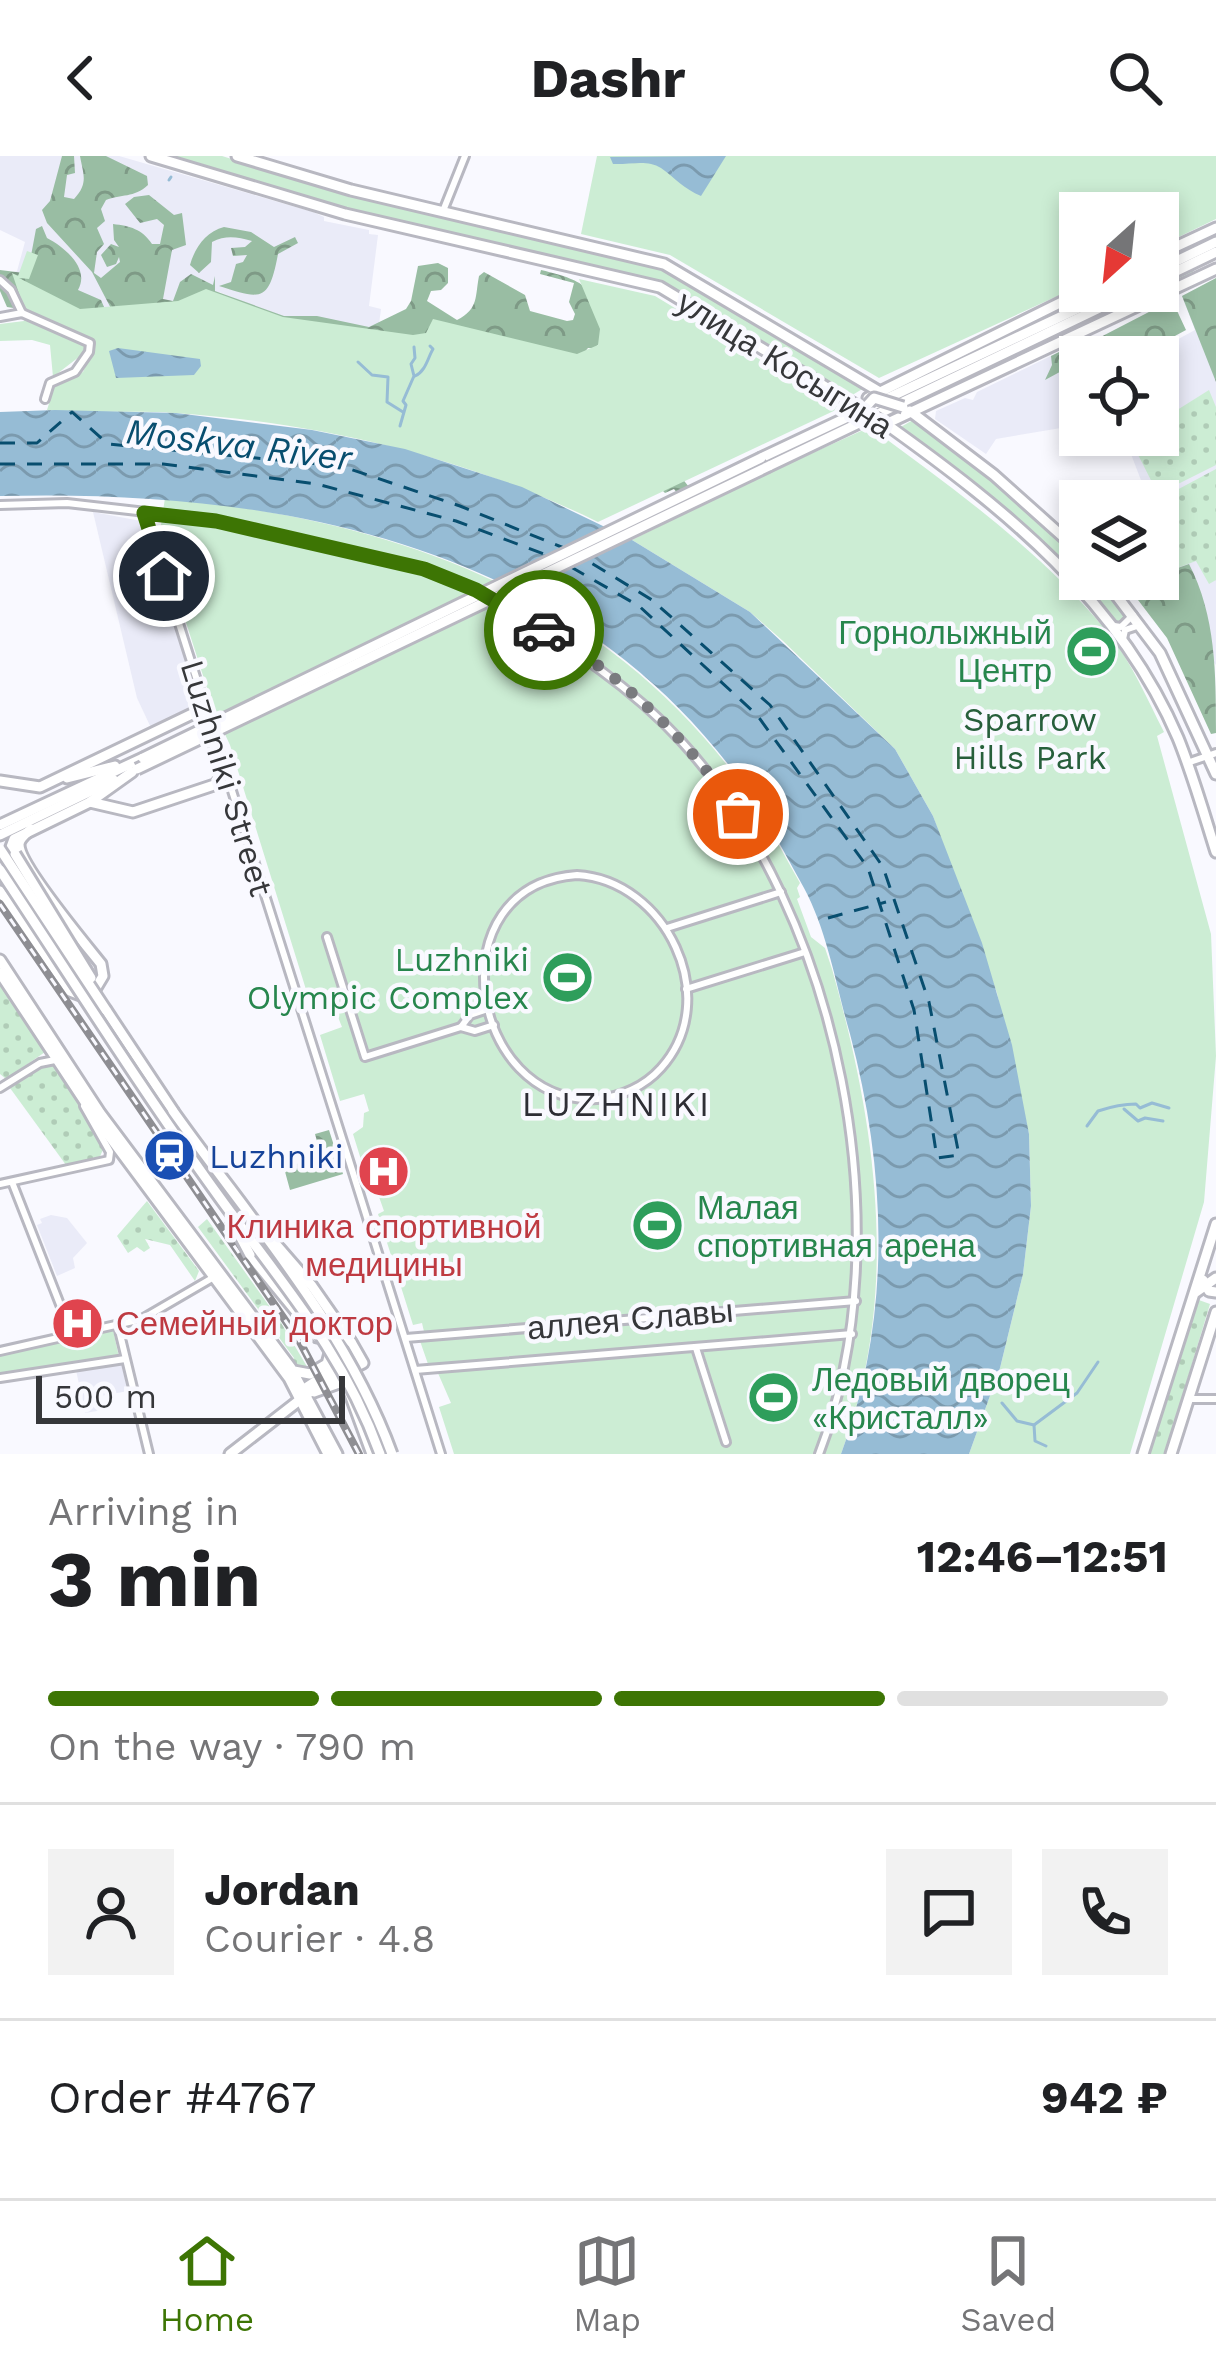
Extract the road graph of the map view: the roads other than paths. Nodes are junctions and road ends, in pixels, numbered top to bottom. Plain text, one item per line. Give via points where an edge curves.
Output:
1 (151, 156) edge
2 (465, 156) edge
3 (241, 157) edge
4 (265, 160) edge
5 (443, 211) junction
6 (1216, 228) edge
7 (1216, 241) edge
8 (1179, 246) edge
9 (1179, 246) edge
10 (1179, 246) edge
11 (1216, 253) edge
12 (1184, 263) junction
13 (1179, 264) edge
14 (1179, 266) edge
15 (1212, 267) edge
16 (0, 280) edge
17 (1192, 280) junction
18 (1059, 303) edge
19 (1072, 312) edge
20 (1090, 312) edge
21 (22, 313) junction
22 (0, 316) edge
23 (875, 394) junction
24 (45, 398) dead end
25 (859, 407) junction
26 (896, 417) junction
27 (765, 462) junction
28 (0, 505) edge
29 (144, 513) junction
30 (1059, 533) edge
31 (1122, 600) edge
32 (1133, 613) junction
33 (1114, 626) junction
34 (1143, 627) junction
35 (1123, 639) junction
36 (202, 711) junction
37 (1213, 754) edge
38 (143, 758) junction
39 (1187, 763) junction
40 (134, 770) junction
41 (1216, 774) edge
42 (56, 780) junction
43 (0, 782) edge
44 (90, 802) junction
45 (1204, 816) junction
46 (1216, 823) edge
47 (0, 825) edge
48 (28, 831) junction
49 (0, 835) edge
50 (0, 848) edge
51 (1216, 852) edge
52 (0, 871) edge
53 (0, 891) edge
54 (781, 892) junction
55 (667, 928) junction
56 (327, 937) dead end
57 (805, 952) junction
58 (0, 959) edge
59 (0, 973) edge
60 (689, 988) junction
61 (488, 1009) junction
62 (106, 1010) junction
63 (494, 1025) junction
64 (460, 1027) junction
65 (56, 1051) junction
66 (76, 1086) junction
67 (0, 1088) edge
68 (97, 1115) junction
69 (12, 1181) junction
70 (0, 1184) edge
71 (220, 1198) junction
72 (248, 1216) junction
73 (1216, 1224) edge
74 (185, 1233) junction
75 (214, 1277) junction
76 (1216, 1278) edge
77 (1203, 1280) junction
78 (1216, 1292) edge
79 (856, 1300) junction
80 (1216, 1314) edge
81 (118, 1326) junction
82 (852, 1334) junction
83 (72, 1335) junction
84 (404, 1338) junction
85 (696, 1347) junction
86 (0, 1351) edge
87 (330, 1353) junction
88 (125, 1359) junction
89 (361, 1360) junction
90 (291, 1368) junction
91 (415, 1370) junction
92 (327, 1372) junction
93 (0, 1378) edge
94 (304, 1394) junction
95 (1187, 1400) junction
96 (1216, 1400) edge
97 (726, 1442) dead end
98 (149, 1454) edge
99 (226, 1454) edge
100 (328, 1454) edge
101 (337, 1454) edge
102 (376, 1454) edge
103 (392, 1454) edge
104 (441, 1454) edge
105 (820, 1454) edge
106 (1143, 1454) edge
107 (1171, 1454) edge

1 - 25 main road, улица Косыгина via 345,214 660,287
2 - 5 street
3 - 4 main road, улица Косыгина
4 - 5 main road, улица Косыгина
5 - 23 main road, улица Косыгина via 670,266
6 - 8 main road
7 - 9 main road
7 - 12 main road
10 - 12 main road
11 - 12 main road
11 - 15 main road
12 - 13 main road
12 - 14 main road
12 - 15 main road
12 - 17 main road via 1196,271
15 - 17 main road
16 - 21 street
17 - 26 main road
18 - 23 main road
19 - 27 main road
20 - 27 main road
21 - 22 street
21 - 24 street via 91,346 73,374 50,383
23 - 25 main road, bridge
23 - 26 main road, улица Косыгина, bridge
25 - 26 main road, улица Косыгина, bridge
25 - 26 main road, bridge via 874,398
26 - 30 main road, улица Косыгина via 994,475
26 - 33 main road, улица Косыгина via 1071,575
27 - 38 main road, bridge
27 - 40 main road, bridge
28 - 29 street
29 - 36 street, Luzhniki Street
29 - 54 street via 216,521 424,569 550,633 680,740 734,807
31 - 32 main road
32 - 33 street
32 - 34 main road
33 - 35 main road, улица Косыгина
34 - 35 street via 1133,625
34 - 37 main road
35 - 39 main road, улица Косыгина
36 - 42 main road
36 - 44 main road via 223,769 217,784 133,812
36 - 84 street, Luzhniki Street
37 - 39 street
37 - 41 main road
38 - 42 main road
38 - 47 main road
39 - 45 main road, улица Косыгина
40 - 44 main road
40 - 49 main road
42 - 43 main road via 37,788
44 - 48 main road
45 - 46 street
45 - 51 main road, улица Косыгина
48 - 49 main road
48 - 53 main road via 20,849 101,964 94,991 77,995 63,983
48 - 62 main road, bridge via 12,843 15,854
50 - 62 main road, bridge
52 - 71 main road, bridge
54 - 55 street
54 - 57 street
55 - 60 street
55 - 61 street via 612,881 578,875 540,883 511,904 490,936 483,970
56 - 64 street via 365,1057
57 - 60 street
57 - 79 street via 852,1142
58 - 65 main road
59 - 65 main road
60 - 63 street via 670,1057 643,1083 609,1097 574,1097 537,1082
61 - 63 street
61 - 64 street
62 - 72 main road, bridge
63 - 64 street
65 - 66 main road
65 - 67 street
65 - 68 main road
66 - 68 main road
66 - 69 street via 112,1157
68 - 74 main road
69 - 70 street
69 - 83 street
71 - 87 main road, bridge via 250,1255
71 - 102 main road, bridge via 333,1352
72 - 89 main road, bridge via 285,1252
72 - 103 main road, bridge via 341,1346
73 - 77 main road
74 - 75 main road
74 - 90 main road
75 - 81 street
75 - 94 main road
76 - 77 main road
77 - 78 main road
77 - 106 main road
79 - 82 street
79 - 84 street, аллея Славы
80 - 95 main road
81 - 83 street
81 - 88 street
82 - 85 street, аллея Славы
82 - 105 street
83 - 86 street
84 - 91 street, Luzhniki Street
85 - 91 street, аллея Славы
85 - 97 street
87 - 90 main road via 307,1375
87 - 92 main road
88 - 93 street
88 - 98 street
89 - 92 main road
89 - 94 main road
90 - 94 main road
91 - 104 street, Luzhniki Street
92 - 94 main road
94 - 99 main road
94 - 100 main road
94 - 101 main road
94 - 102 main road via 347,1386
95 - 96 street
95 - 107 main road

